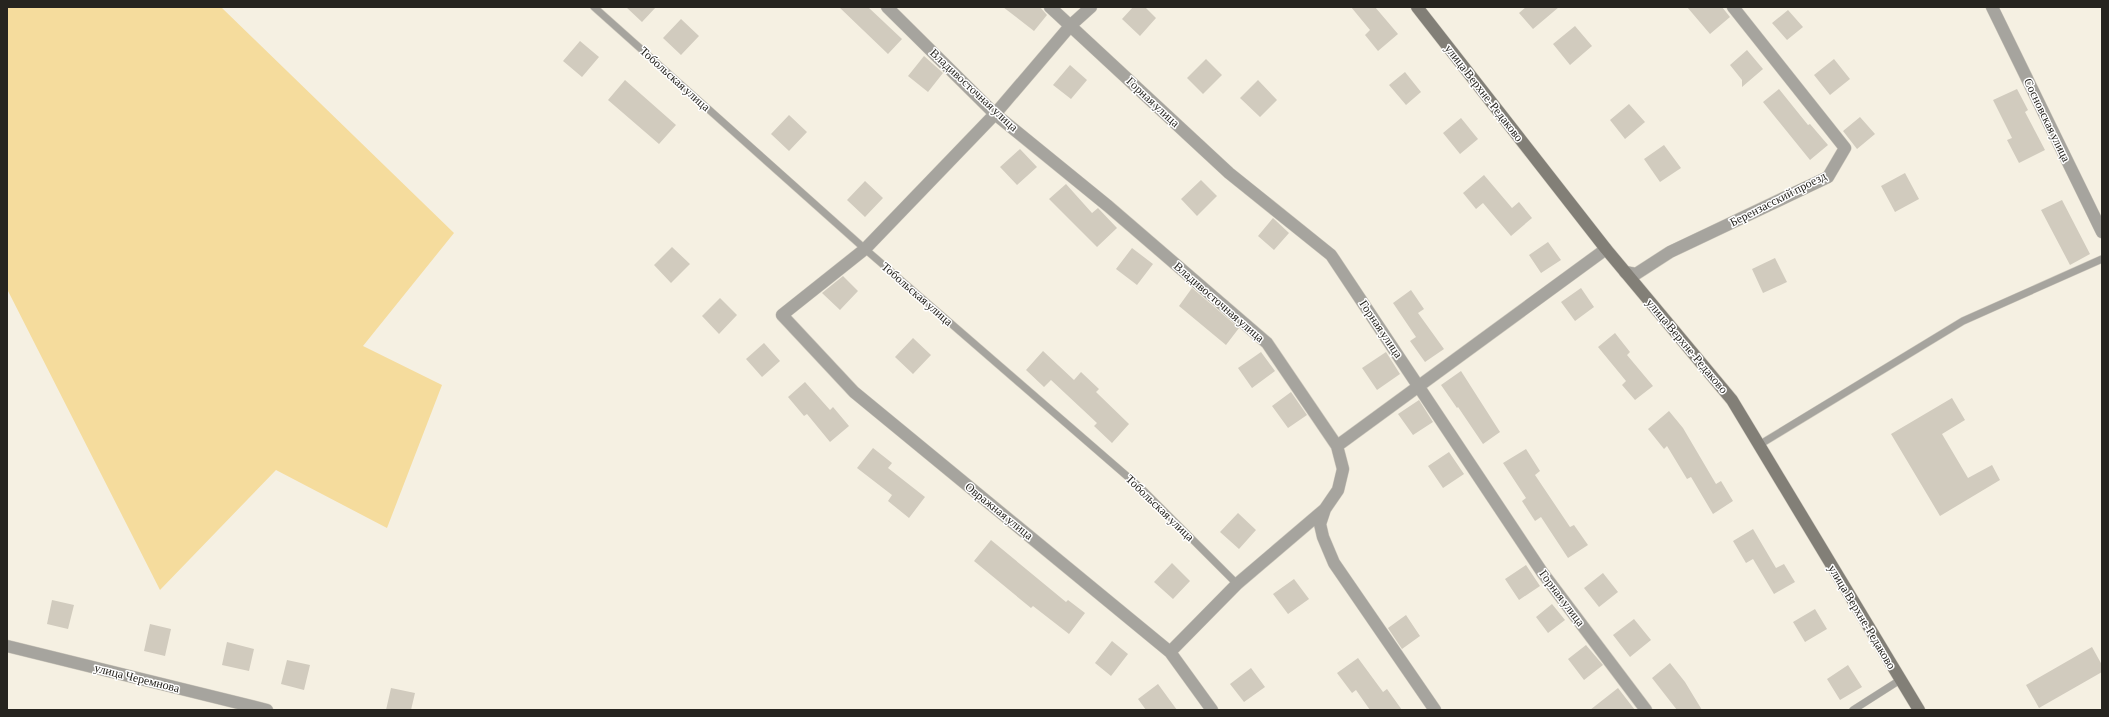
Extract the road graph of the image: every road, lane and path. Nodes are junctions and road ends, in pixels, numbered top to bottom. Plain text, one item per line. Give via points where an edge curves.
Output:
1 (594, 7) edge
2 (887, 7) edge
3 (1050, 7) edge
4 (1091, 7) edge
5 (1417, 7) edge
6 (1733, 7) edge
7 (1992, 7) edge
8 (1070, 24) junction
9 (995, 114) junction
10 (2102, 232) edge
11 (864, 249) junction
12 (1606, 249) junction
13 (2102, 259) edge
14 (1625, 272) junction
15 (1419, 385) junction
16 (1759, 445) junction
17 (1337, 446) junction
18 (1325, 509) junction
19 (1237, 584) junction
20 (7, 646) edge
21 (1170, 652) junction
22 (1900, 680) junction
23 (267, 710) edge
24 (1212, 710) edge
25 (1435, 710) edge
26 (1646, 710) edge
27 (1853, 710) edge
28 (1919, 710) edge

1 - 11 lane, Тобольская улица
2 - 9 street, Владивосточная улица
3 - 8 street, Горная улица
4 - 8 street
5 - 12 street, улица Верхне-Редаково
6 - 14 street, Берензасский проезд via 1845,148 1828,177 1670,252 1636,274
7 - 10 street, Сосновская улица
8 - 9 street
8 - 15 street, Горная улица via 1228,173 1331,255
9 - 11 street
9 - 17 street, Владивосточная улица via 1108,206 1267,343
11 - 19 lane, Тобольская улица via 1143,490
11 - 21 street, Овражная улица via 782,315 854,392
12 - 14 street, улица Верхне-Редаково
12 - 15 street
13 - 16 lane via 1963,321
14 - 16 street, улица Верхне-Редаково via 1732,400
15 - 17 street
15 - 26 street, Горная улица via 1542,572
16 - 22 street, улица Верхне-Редаково
17 - 18 street, Владивосточная улица via 1343,469 1338,490
18 - 19 street, Владивосточная улица
18 - 25 street via 1320,524 1334,563
19 - 21 street, Владивосточная улица
20 - 23 street, улица Черемнова
21 - 24 street, Овражная улица
22 - 27 lane
22 - 28 street, улица Верхне-Редаково

